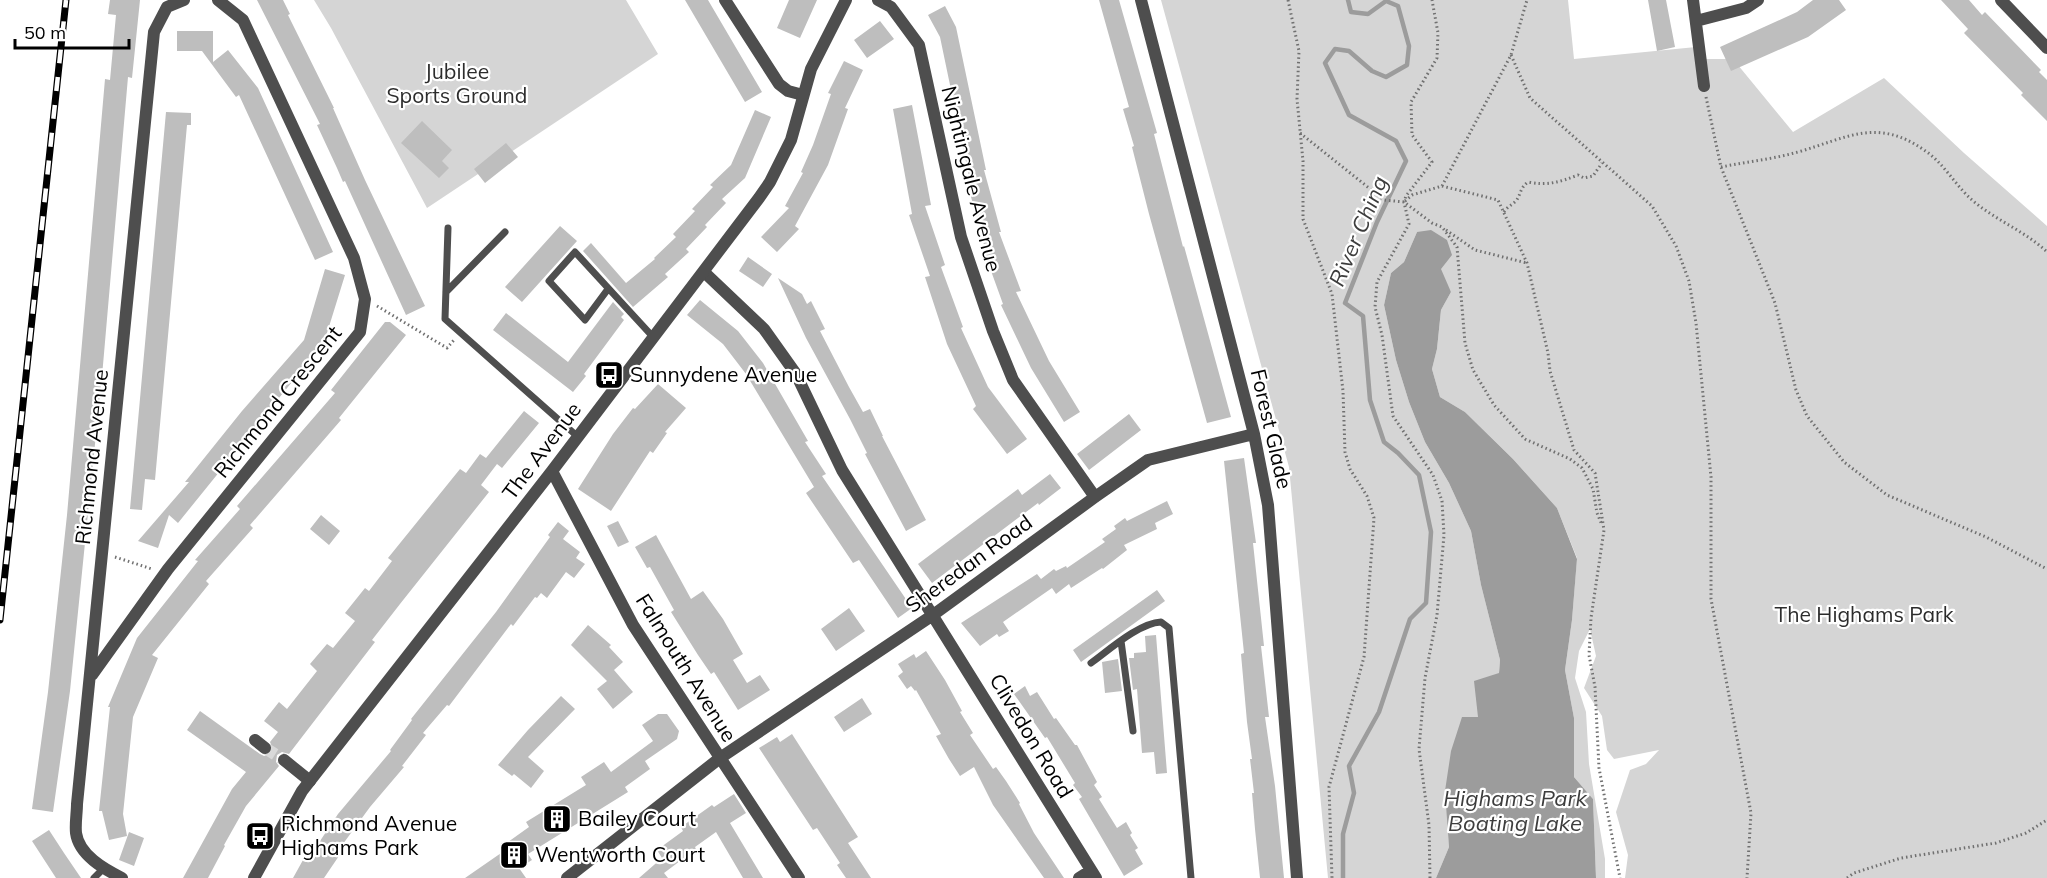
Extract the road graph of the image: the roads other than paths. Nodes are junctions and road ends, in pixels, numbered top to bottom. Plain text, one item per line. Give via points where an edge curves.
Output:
1 (184, 0) edge
2 (218, 0) edge
3 (725, 0) edge
4 (846, 0) edge
5 (878, 0) edge
6 (1141, 0) edge
7 (1693, 0) edge
8 (1758, 0) edge
9 (2001, 0) edge
10 (1696, 21) junction
11 (2047, 48) edge
12 (1704, 86) road end
13 (803, 95) junction
14 (448, 228) dead end
15 (505, 232) dead end
16 (704, 272) junction
17 (608, 289) junction
18 (446, 292) junction
19 (654, 338) junction
20 (1254, 434) junction
21 (577, 436) junction
22 (552, 471) junction
23 (1095, 497) junction
24 (933, 615) junction
25 (1121, 641) junction
26 (1091, 663) dead end
27 (91, 676) junction
28 (1133, 731) dead end
29 (255, 740) dead end
30 (266, 748) tunnel mouth
31 (720, 758) junction
32 (284, 760) tunnel mouth
33 (310, 781) junction
34 (99, 873) edge
35 (1089, 876) edge
36 (122, 878) edge
37 (254, 878) edge
38 (567, 878) edge
39 (799, 878) edge
40 (1191, 878) edge
41 (1297, 878) edge

1 - 27 street, Richmond Avenue via 167,7 154,32
2 - 27 street, Richmond Crescent via 243,20 354,258 365,299 360,332 165,573
3 - 13 street via 778,84
4 - 13 street, The Avenue via 811,69
5 - 23 street, Nightingale Avenue via 891,7 920,45 961,237 1013,380
6 - 20 street, Forest Glade
7 - 10 street
8 - 10 street via 1746,8
9 - 11 street
10 - 12 street
13 - 16 street, The Avenue via 791,140 770,182
14 - 18 lane
15 - 18 lane
16 - 19 street, The Avenue
16 - 24 street via 764,329 796,374 842,470
17 - 17 lane via 585,320 549,281 575,252
17 - 19 lane
18 - 21 lane via 444,319
19 - 21 street, The Avenue
20 - 23 street, Sheredan Road via 1148,460
20 - 41 street, Forest Glade via 1268,505
21 - 22 street, The Avenue
22 - 31 street, Falmouth Avenue via 633,625
22 - 33 street, The Avenue
23 - 24 street, Sheredan Road
24 - 31 street, Sheredan Road
24 - 35 street, Clivedon Road
25 - 26 lane
25 - 28 lane
25 - 40 lane via 1155,622 1168,628
27 - 34 street, Richmond Avenue via 76,836
29 - 30 street
31 - 38 street, Sheredan Road
31 - 39 street, Falmouth Avenue
32 - 33 street
33 - 37 street, The Avenue
34 - 36 street, Richmond Avenue

